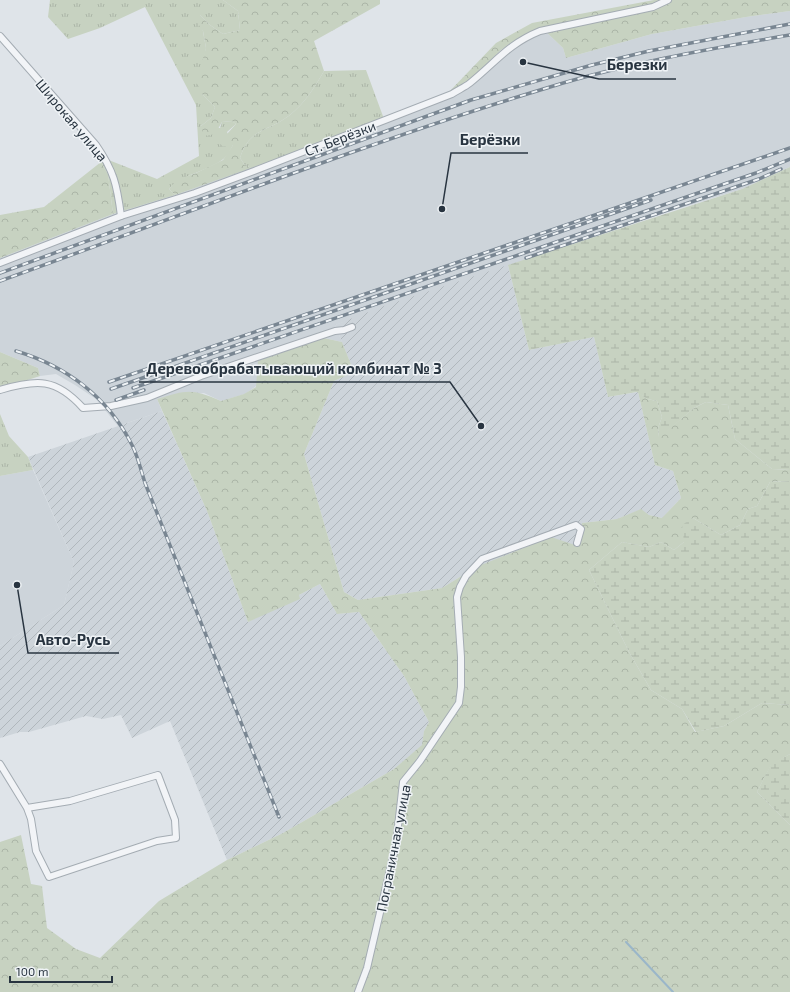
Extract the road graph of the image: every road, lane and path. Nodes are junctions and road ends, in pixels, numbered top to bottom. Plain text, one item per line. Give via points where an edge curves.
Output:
1 (668, 0) edge
2 (0, 36) edge
3 (121, 216) junction
4 (0, 263) edge
5 (352, 327) dead end
6 (0, 390) edge
7 (577, 543) dead end
8 (0, 764) edge
9 (27, 808) junction
10 (358, 992) edge

1 - 3 street, Ст. Берёзки via 653,7 540,31 502,52 470,83 452,94 195,193
2 - 3 street, Широкая улица via 96,145 116,182
3 - 4 street, Ст. Берёзки
5 - 6 street via 208,373 147,398 111,406 84,408 50,383 40,382
7 - 10 street, Пограничная улица via 581,529 576,526 482,559 460,587 457,608 461,657 459,703 403,782 393,858 367,968
8 - 9 street
9 - 9 street via 36,850 49,877 157,841 176,838 174,820 158,775 70,801

